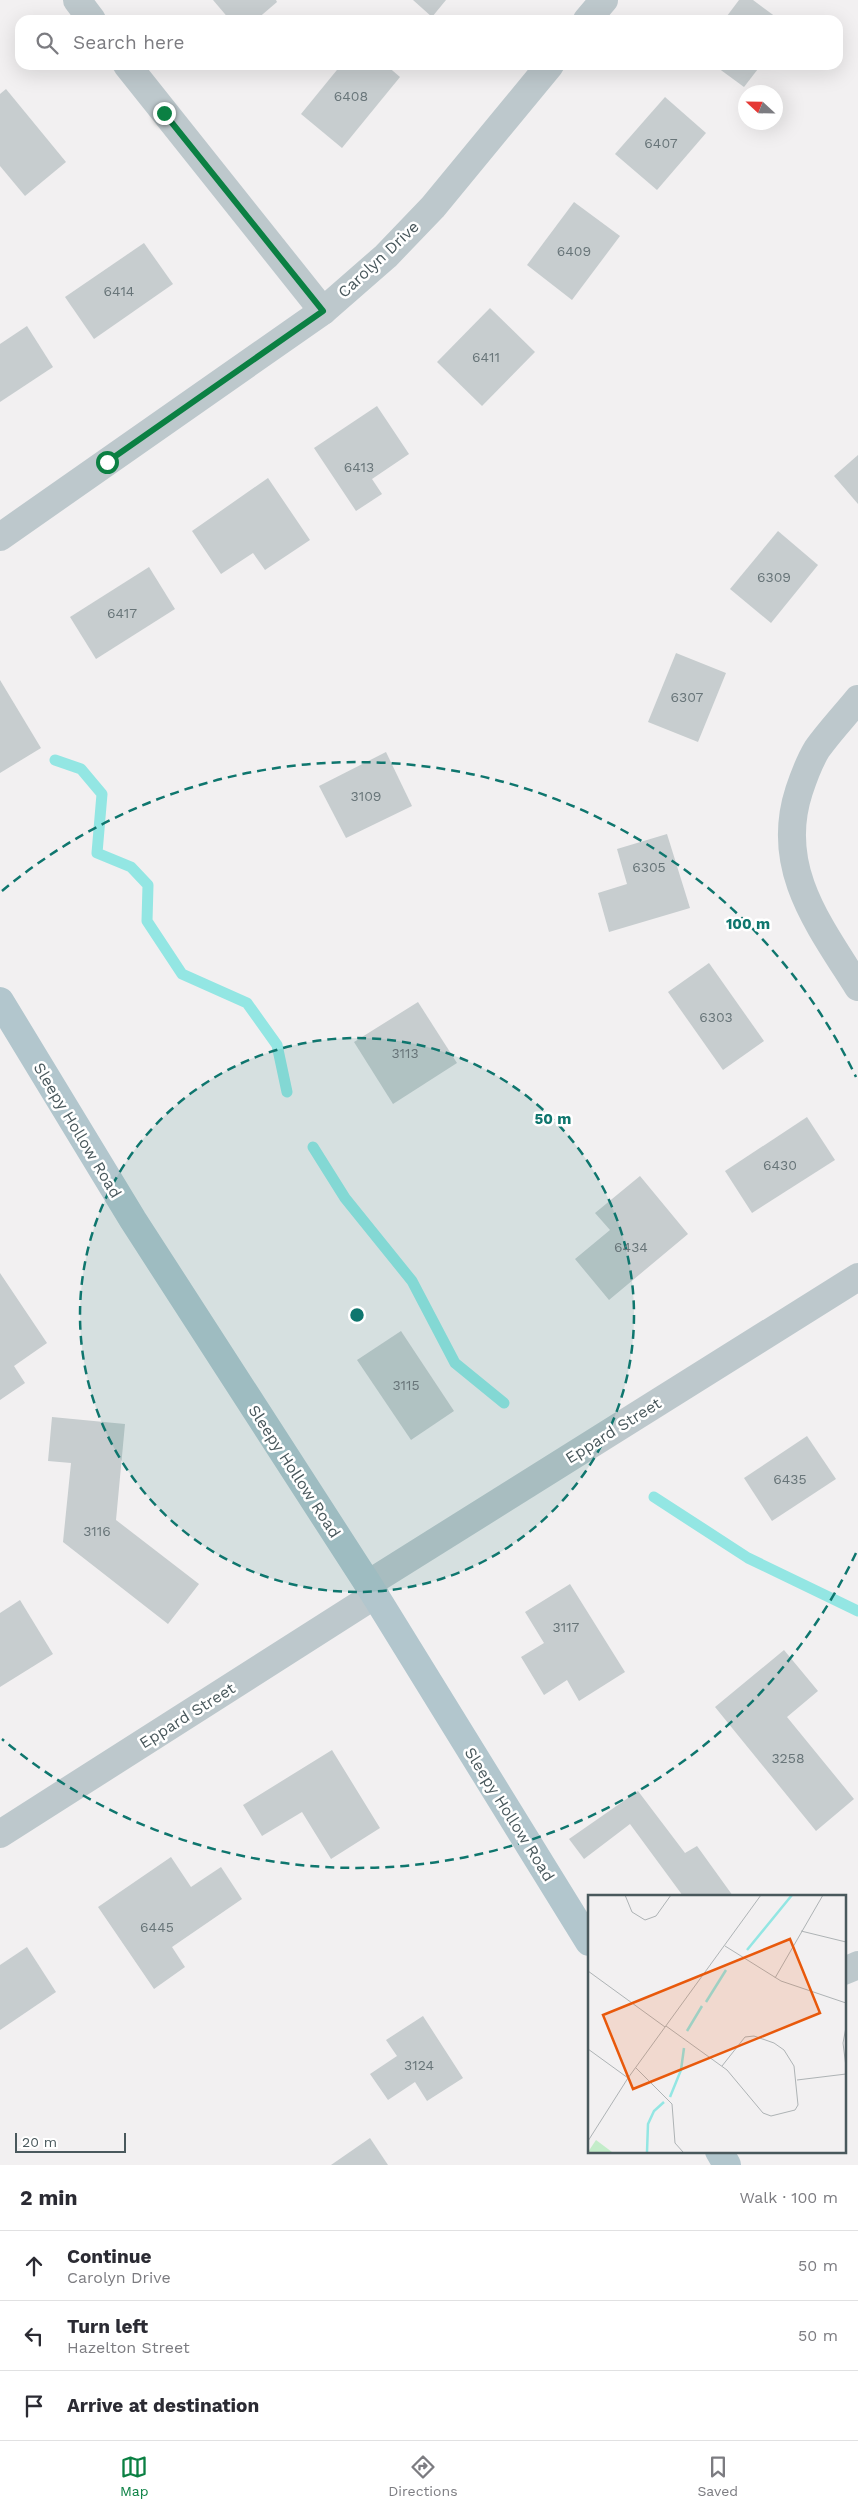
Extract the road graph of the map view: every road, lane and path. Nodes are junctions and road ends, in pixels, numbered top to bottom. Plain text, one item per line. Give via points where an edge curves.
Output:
1 (77, 0) edge
2 (604, 0) edge
3 (88, 15) edge
4 (591, 15) edge
5 (131, 70) edge
6 (546, 70) edge
7 (323, 311) junction
8 (0, 537) edge
9 (858, 699) edge
10 (858, 987) edge
11 (0, 1001) edge
12 (858, 1277) edge
13 (371, 1590) junction
14 (0, 1834) edge
15 (588, 1940) edge
16 (858, 1965) edge
17 (846, 1970) edge
18 (720, 2152) edge
19 (727, 2165) edge

1 - 3 street
2 - 4 street
5 - 7 street
6 - 7 street, Carolyn Drive via 433,207 386,256
7 - 8 street, Carolyn Drive
9 - 10 street via 818,749 806,770 794,806 790,845 795,871 814,917
11 - 13 main road, Sleepy Hollow Road via 133,1220
12 - 13 street, Eppard Street
13 - 14 street, Eppard Street
13 - 15 main road, Sleepy Hollow Road
16 - 17 street
18 - 19 main road

